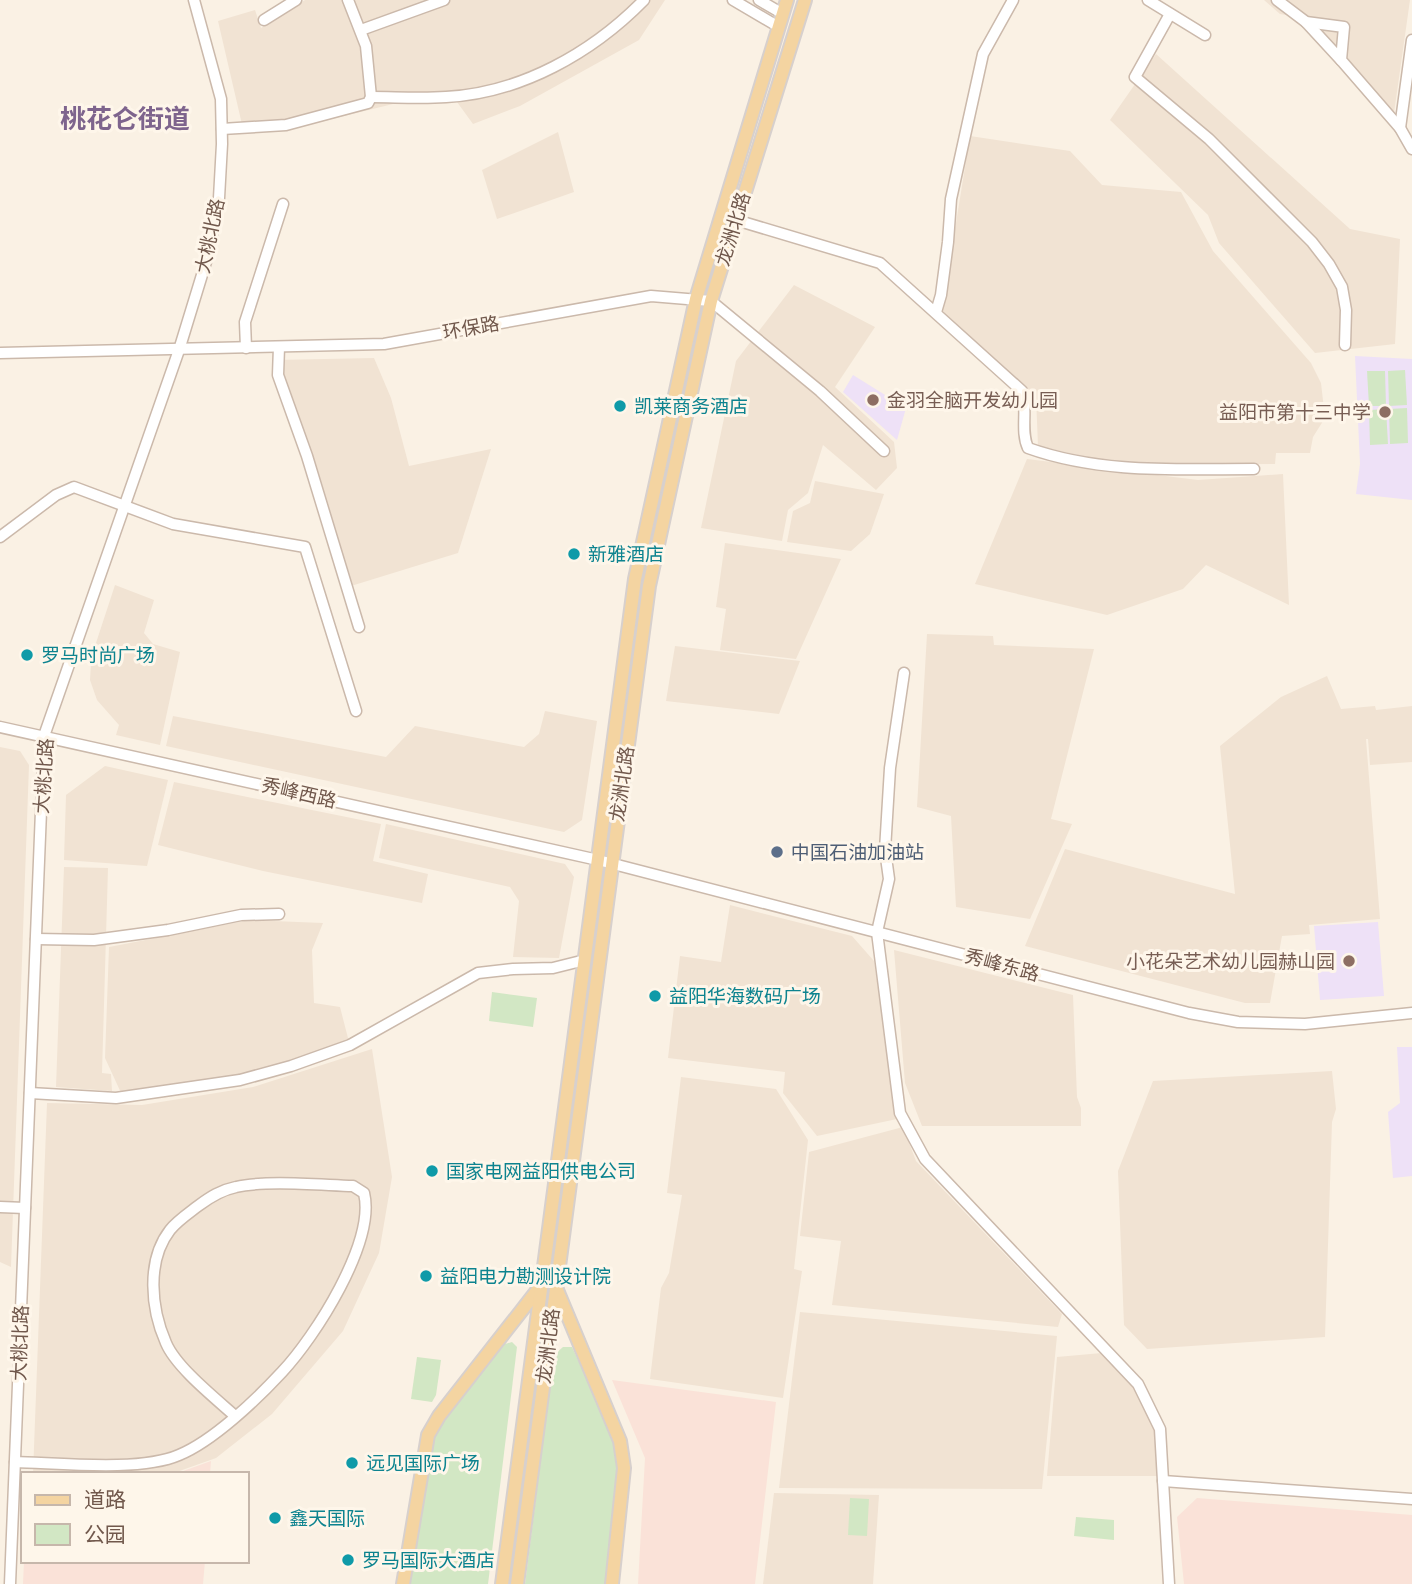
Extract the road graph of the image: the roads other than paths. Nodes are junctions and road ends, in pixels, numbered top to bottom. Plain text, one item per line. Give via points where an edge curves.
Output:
1 (194, 0) edge
2 (296, 0) edge
3 (348, 0) edge
4 (444, 0) edge
5 (644, 0) edge
6 (733, 0) edge
7 (759, 0) edge
8 (787, 0) edge
9 (805, 0) edge
10 (1013, 0) edge
11 (1148, 0) edge
12 (1277, 0) edge
13 (783, 14) junction
14 (1170, 14) junction
15 (264, 20) dead end
16 (1306, 22) junction
17 (779, 27) junction
18 (361, 30) junction
19 (1205, 35) dead end
20 (1412, 40) edge
21 (1341, 60) junction
22 (370, 97) junction
23 (222, 128) junction
24 (1400, 128) junction
25 (1412, 149) edge
26 (283, 204) dead end
27 (736, 220) junction
28 (696, 299) junction
29 (711, 301) junction
30 (936, 312) junction
31 (1345, 345) dead end
32 (279, 347) junction
33 (246, 348) junction
34 (179, 350) junction
35 (0, 353) edge
36 (884, 451) dead end
37 (1254, 469) dead end
38 (125, 506) junction
39 (0, 537) edge
40 (359, 627) dead end
41 (904, 673) dead end
42 (356, 711) dead end
43 (0, 727) edge
44 (44, 736) junction
45 (605, 862) junction
46 (279, 914) dead end
47 (877, 932) junction
48 (36, 939) junction
49 (585, 960) junction
50 (1412, 1013) edge
51 (30, 1093) junction
52 (0, 1206) edge
53 (25, 1208) junction
54 (541, 1286) junction
55 (556, 1287) junction
56 (235, 1416) junction
57 (15, 1462) junction
58 (1163, 1481) junction
59 (1412, 1499) edge
60 (10, 1584) edge
61 (403, 1584) edge
62 (502, 1584) edge
63 (517, 1584) edge
64 (612, 1584) edge
65 (1169, 1584) edge

1 - 23 street, 大桃北路 via 221,99
2 - 15 street
3 - 18 street
4 - 18 street
5 - 22 street via 566,61 519,83 446,97
6 - 17 street
7 - 13 street
8 - 13 main road, 龙洲北路
9 - 27 main road, 龙洲北路
10 - 30 street via 983,54 951,199
11 - 14 street
12 - 16 street
13 - 17 main road, 龙洲北路
14 - 19 street
14 - 31 street via 1135,77 1209,139 1312,242 1342,288
16 - 21 street
16 - 21 street via 1344,27
17 - 28 main road, 龙洲北路
18 - 22 street
20 - 24 street
21 - 24 street
22 - 23 street via 368,103 285,125
23 - 34 street, 大桃北路 via 217,212
24 - 25 street
26 - 33 street via 245,322
27 - 29 main road, 龙洲北路
27 - 30 street via 880,263
28 - 29 street, 环保路
28 - 32 street, 环保路 via 650,296 384,344
28 - 45 main road, 龙洲北路 via 635,579
29 - 36 street
29 - 45 main road, 龙洲北路 via 649,586
30 - 37 street via 1022,391 1028,448 1135,469
32 - 33 street, 环保路
32 - 40 street via 278,375
33 - 34 street, 环保路
34 - 35 street, 环保路
34 - 38 street, 大桃北路
38 - 39 street via 74,487
38 - 42 street via 173,524 305,547
38 - 44 street, 大桃北路
41 - 47 street via 889,781 884,850 889,879
43 - 44 street, 秀峰西路
44 - 45 street, 秀峰西路
44 - 48 street, 大桃北路
45 - 47 street, 秀峰东路
45 - 49 main road, 龙洲北路
45 - 55 main road, 龙洲北路
46 - 48 street via 241,915 94,940
47 - 50 street, 秀峰东路 via 1238,1022 1305,1024
47 - 58 street via 900,1113 925,1160 1138,1384 1160,1429
48 - 51 street, 大桃北路
49 - 51 street via 553,968 478,973 351,1045 240,1080 116,1098
49 - 54 main road, 龙洲北路
51 - 53 street, 大桃北路
52 - 53 street
53 - 57 street, 大桃北路
54 - 61 main road via 428,1435
54 - 62 main road, 龙洲北路
55 - 63 main road, 龙洲北路
55 - 64 main road via 620,1441 624,1468
56 - 56 street via 283,1371 329,1310 363,1228 367,1205 364,1193 353,1186 236,1187 215,1194 169,1230 152,1279 166,1345 196,1381
56 - 57 street via 178,1456 130,1465
57 - 60 street, 大桃北路
58 - 59 street
58 - 65 street

